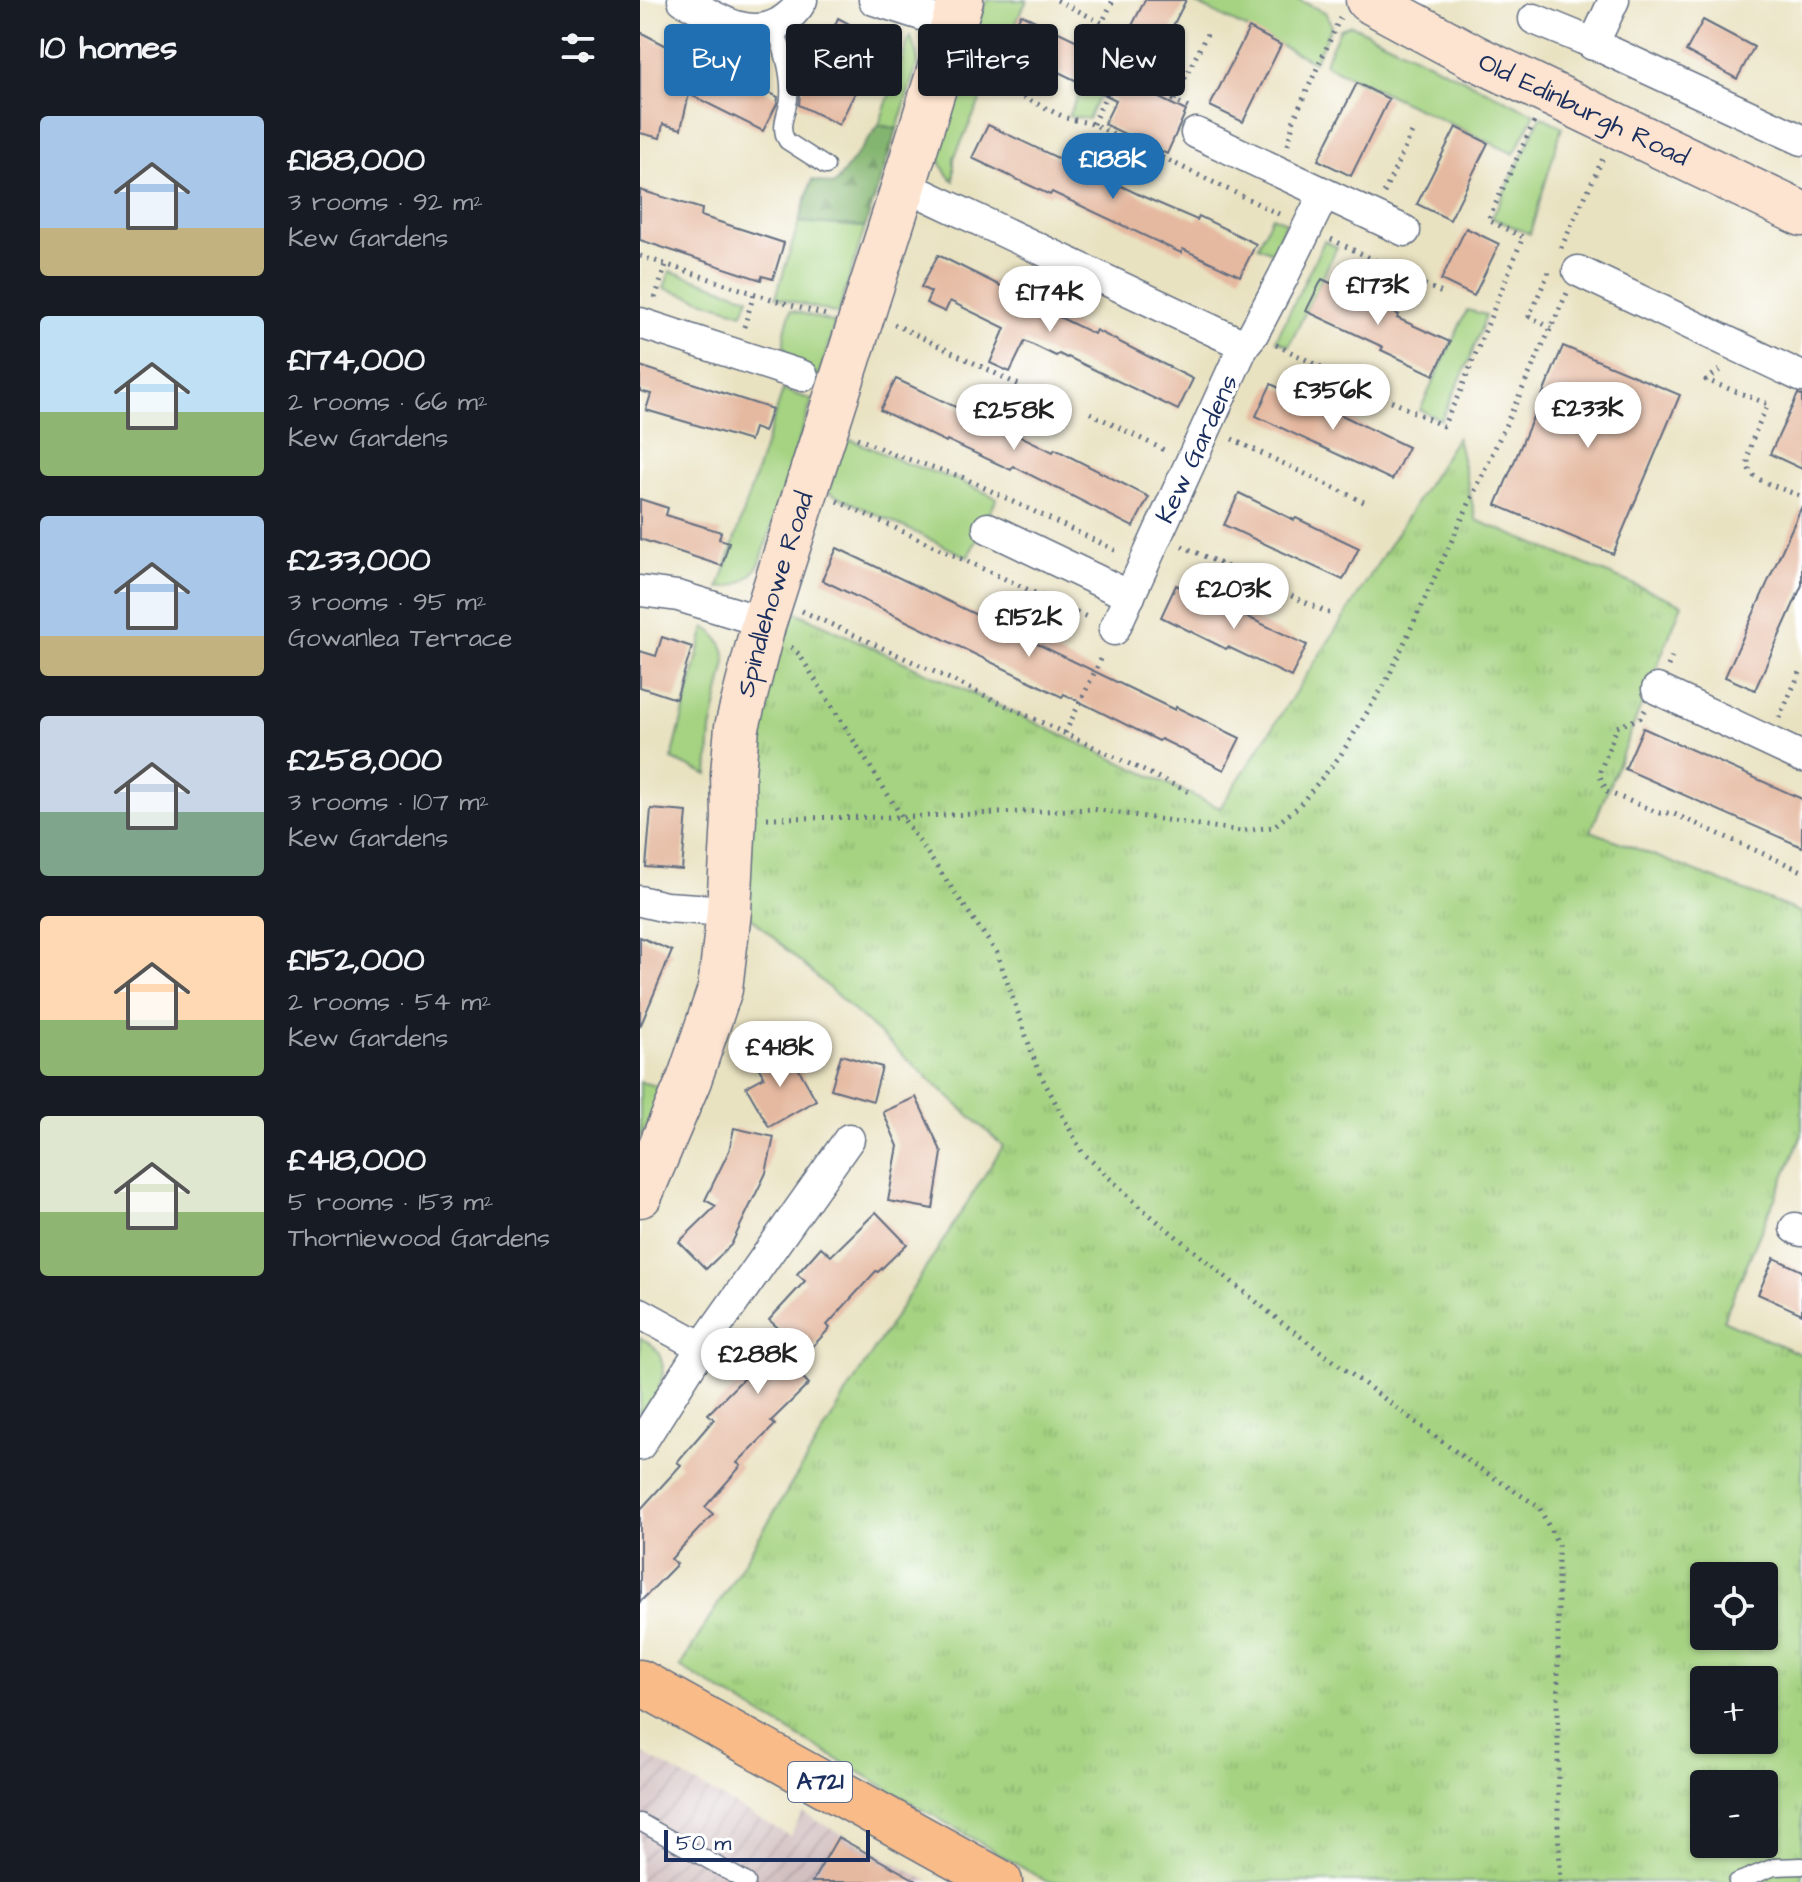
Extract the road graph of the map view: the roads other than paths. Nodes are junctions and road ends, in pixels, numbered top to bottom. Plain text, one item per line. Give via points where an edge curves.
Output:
1 (683, 0) edge
2 (802, 0) edge
3 (874, 0) edge
4 (1614, 0) edge
5 (1355, 7) edge
6 (1534, 19) dead end
7 (943, 24) edge
8 (775, 25) junction
9 (1593, 45) junction
10 (931, 96) edge
11 (1196, 133) road end
12 (1802, 140) edge
13 (826, 166) dead end
14 (904, 185) junction
15 (1324, 194) junction
16 (1802, 214) edge
17 (1405, 231) dead end
18 (1564, 260) road end
19 (647, 313) edge
20 (1249, 340) junction
21 (803, 376) dead end
22 (1802, 377) edge
23 (988, 528) dead end
24 (640, 591) edge
25 (1130, 596) junction
26 (768, 610) junction
27 (1106, 627) road end
28 (1657, 689) road end
29 (1802, 757) edge
30 (640, 901) edge
31 (729, 911) junction
32 (849, 1139) dead end
33 (640, 1192) edge
34 (640, 1313) edge
35 (702, 1347) junction
36 (640, 1445) edge
37 (640, 1682) edge
38 (640, 1822) edge
39 (1802, 1866) edge
40 (747, 1882) edge
41 (1000, 1882) edge
42 (1737, 1882) edge

1 - 8 street via 746,30
2 - 8 street
3 - 7 street
4 - 9 street
5 - 16 street, Old Edinburgh Road via 1474,57
6 - 9 street
8 - 13 lane via 789,77 784,136
9 - 12 street
10 - 14 street, Spindlehowe Road
11 - 15 street
14 - 20 street, Kew Gardens
14 - 26 street, Spindlehowe Road
15 - 17 street
15 - 20 street, Kew Gardens
18 - 22 street
19 - 21 street
20 - 25 street, Kew Gardens
23 - 25 street
24 - 26 street
25 - 27 street, Kew Gardens
26 - 31 street, Spindlehowe Road via 737,727
28 - 29 street
30 - 31 street
31 - 33 street, Spindlehowe Road via 720,989 689,1080
32 - 35 street
34 - 35 street
35 - 36 street
37 - 41 main road, A721
38 - 40 lane
39 - 42 lane via 1774,1867

